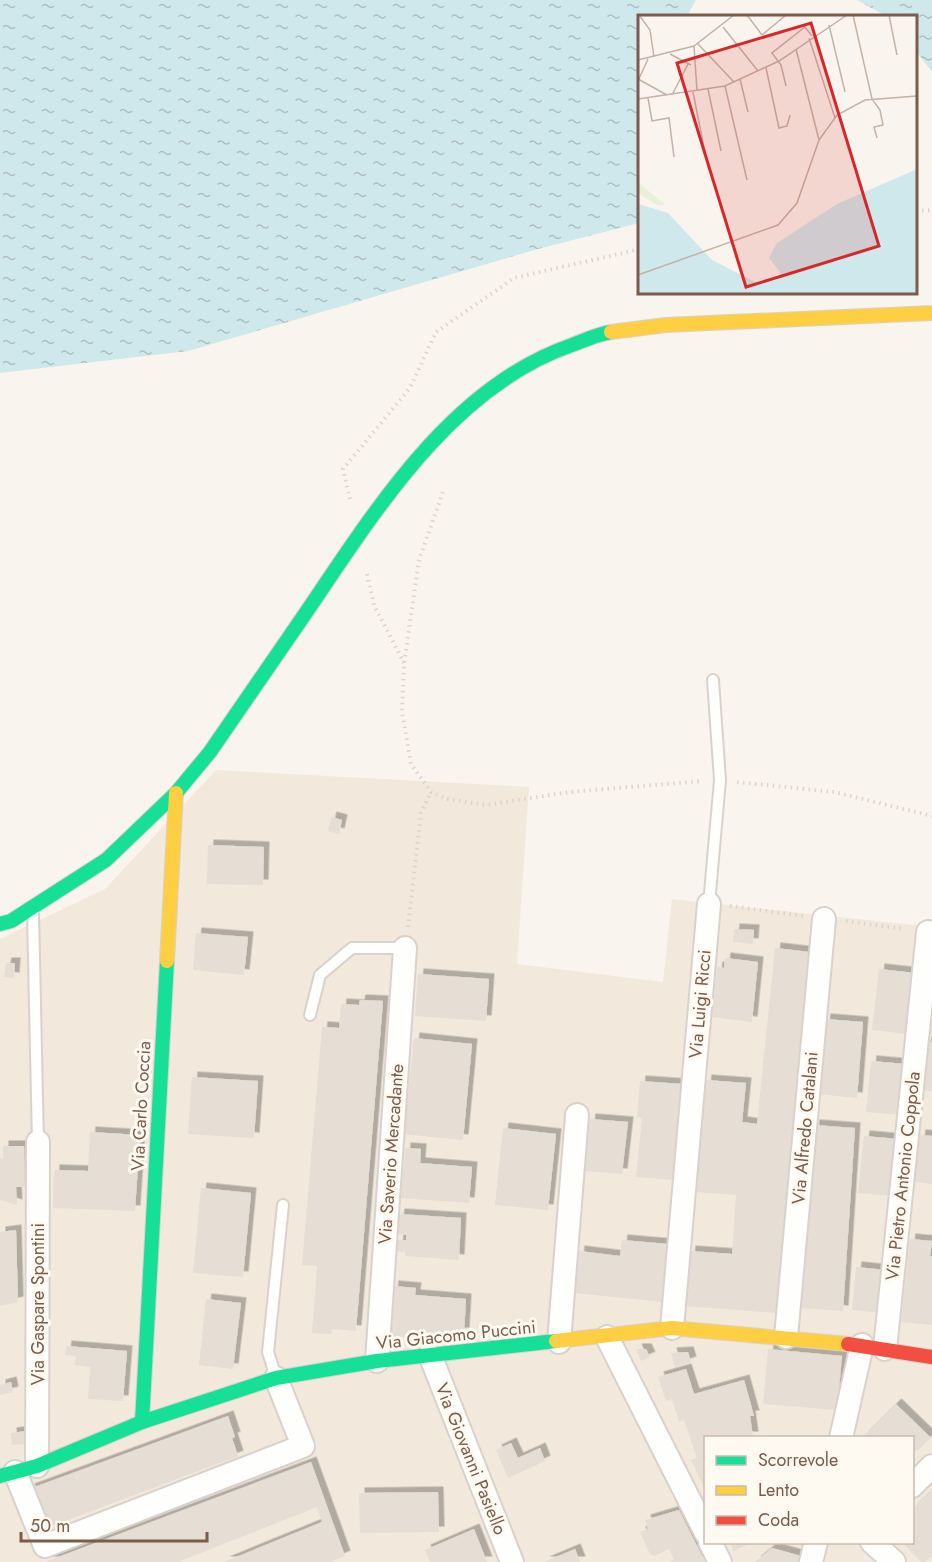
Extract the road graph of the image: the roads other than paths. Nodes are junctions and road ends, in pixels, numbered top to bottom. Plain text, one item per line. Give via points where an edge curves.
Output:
1 (932, 313) edge
2 (713, 680) dead end
3 (176, 793) junction
4 (709, 904) joint
5 (33, 907) junction
6 (824, 919) dead end
7 (0, 924) edge
8 (928, 932) dead end
9 (405, 948) joint
10 (310, 1015) dead end
11 (577, 1115) dead end
12 (38, 1142) joint
13 (283, 1205) dead end
14 (672, 1328) junction
15 (607, 1337) junction
16 (786, 1337) junction
17 (559, 1342) junction
18 (862, 1345) junction
19 (885, 1349) junction
20 (430, 1355) junction
21 (932, 1357) edge
22 (376, 1361) junction
23 (276, 1378) junction
24 (142, 1422) junction
25 (841, 1436) edge
26 (37, 1466) junction
27 (932, 1466) edge
28 (8, 1474) edge
29 (914, 1484) edge
30 (704, 1531) edge
31 (711, 1544) edge
32 (816, 1544) edge
33 (874, 1544) edge
34 (512, 1562) edge
35 (720, 1562) edge
36 (811, 1562) edge
37 (894, 1562) edge

1 - 3 street, bridge via 666,325 606,333 548,353 495,386 438,434 390,490 210,752
2 - 4 lane, Via Luigi Ricci via 720,780
3 - 5 street via 106,860
3 - 24 street, Via Carlo Coccia
4 - 14 street, Via Luigi Ricci
5 - 7 street
5 - 12 lane
6 - 16 street, Via Alfredo Catalani
8 - 19 street, Via Pietro Antonio Coppola
9 - 10 lane via 352,948 320,975
9 - 22 street, Via Saverio Mercadante
11 - 17 street
12 - 26 street, Via Gaspare Spontini
13 - 23 lane via 268,1352
14 - 15 street, Via Giacomo Puccini
14 - 16 street, Via Giacomo Puccini
15 - 17 street, Via Giacomo Puccini
15 - 30 street
16 - 18 street, Via Giacomo Puccini
17 - 20 street, Via Giacomo Puccini
18 - 19 street, Via Giacomo Puccini
18 - 25 street
19 - 21 street, Via Giacomo Puccini
20 - 22 street, Via Giacomo Puccini
20 - 34 street, Via Giovanni Pasiello
22 - 23 street, Via Giacomo Puccini
23 - 24 street, Via Giacomo Puccini
23 - 28 street via 303,1446 45,1546
24 - 26 street, Via Giacomo Puccini
26 - 28 street, Via Giacomo Puccini
27 - 29 street
31 - 35 street
32 - 36 street
33 - 37 street

